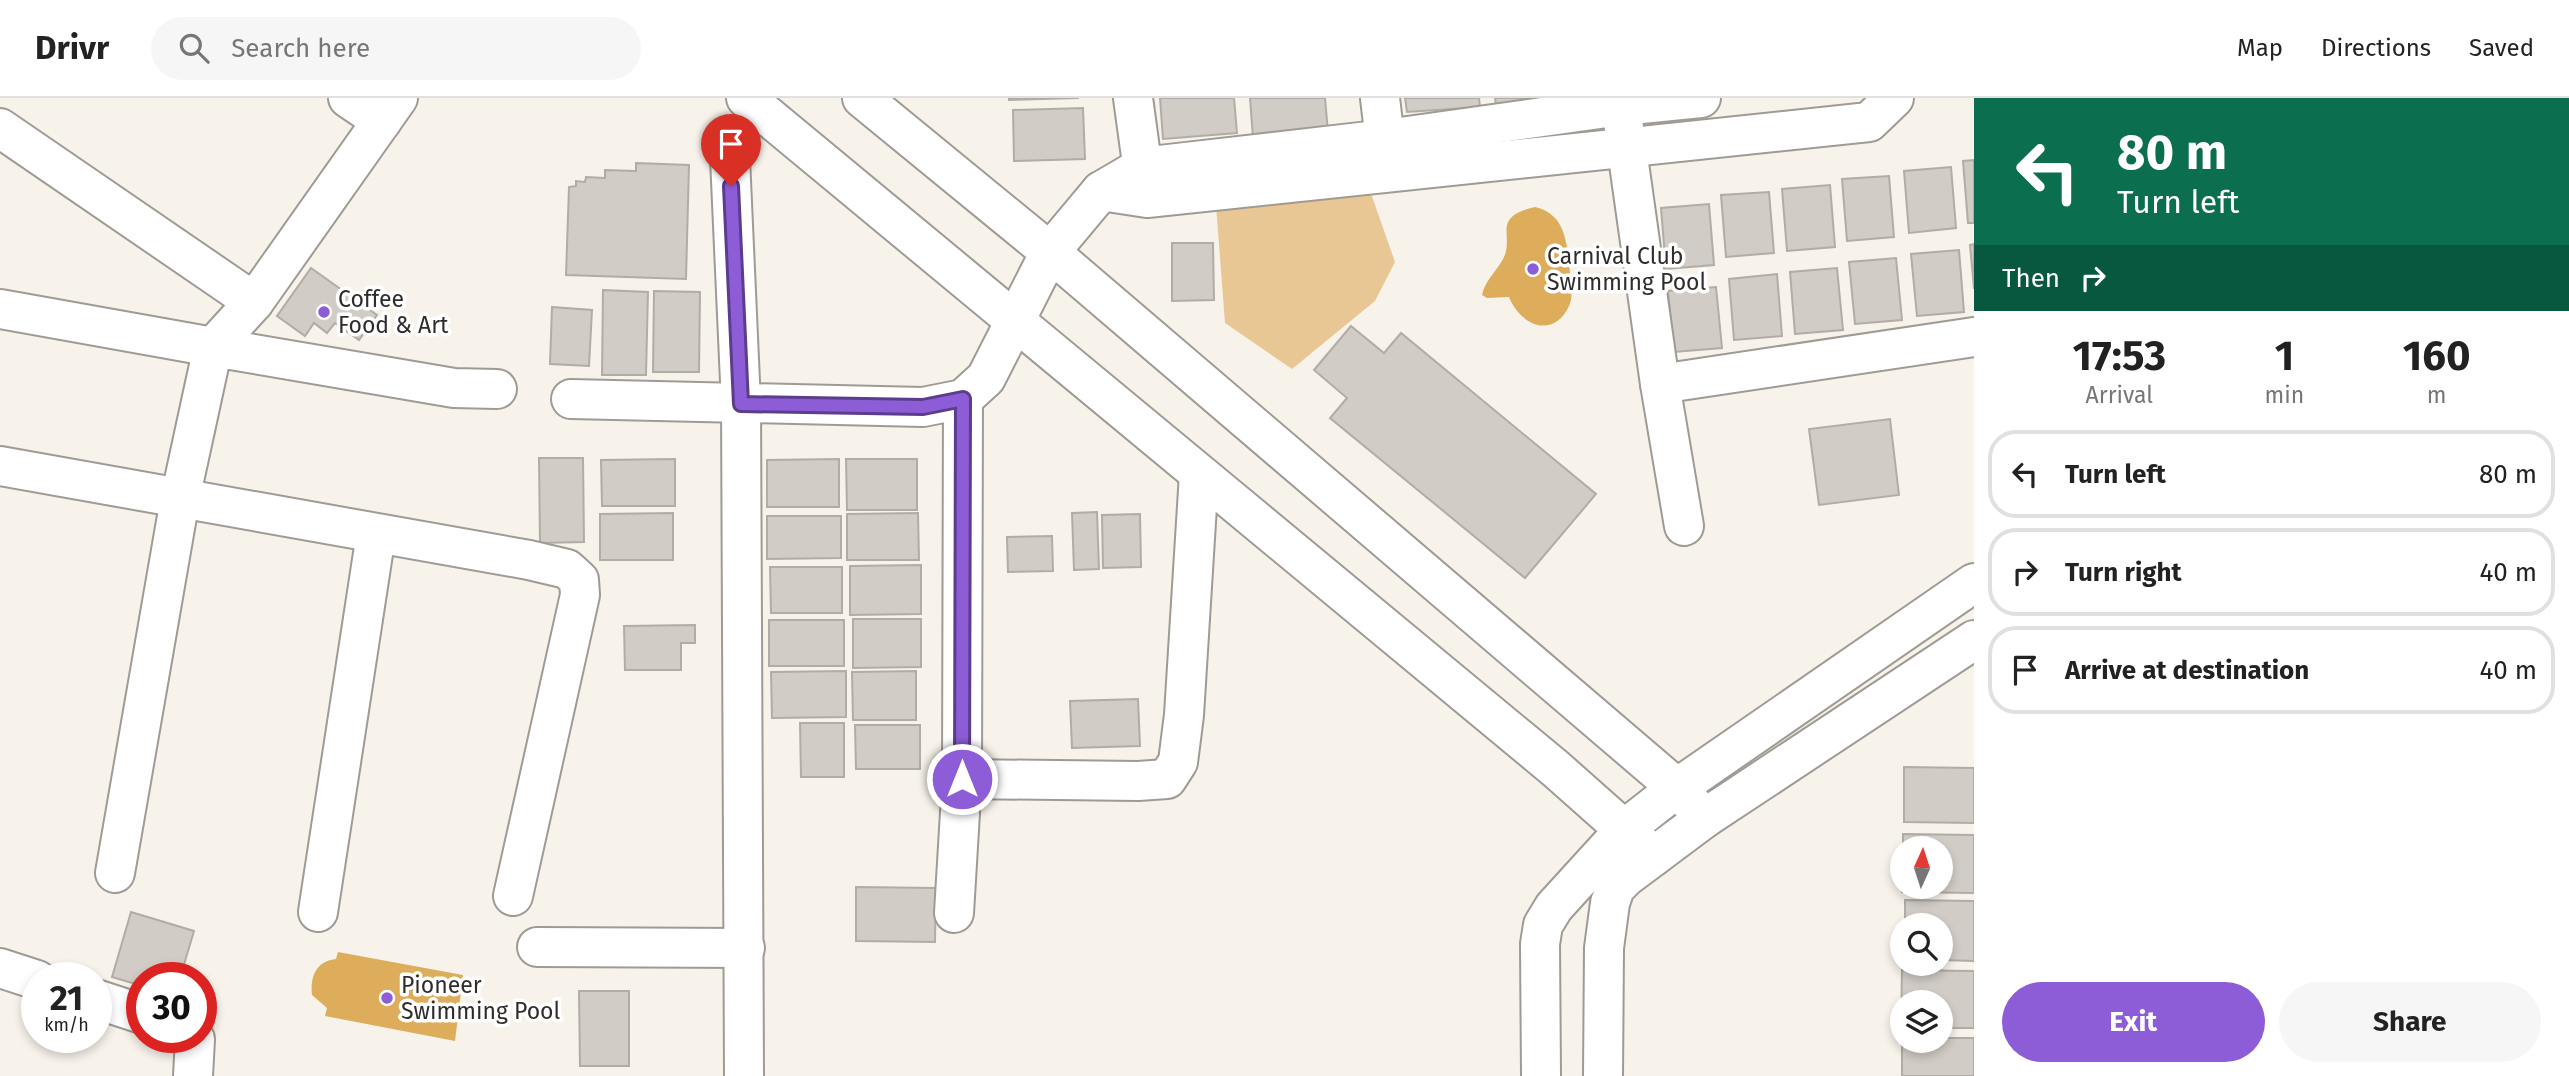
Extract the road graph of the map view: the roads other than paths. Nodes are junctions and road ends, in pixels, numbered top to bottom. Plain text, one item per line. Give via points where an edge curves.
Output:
1 (348, 98) edge
2 (746, 98) edge
3 (862, 98) edge
4 (1133, 98) edge
5 (1380, 98) edge
6 (1701, 98) edge
7 (1621, 102) edge
8 (1876, 106) edge
9 (390, 109) edge
10 (0, 128) edge
11 (1628, 146) junction
12 (1387, 155) junction
13 (730, 158) dead end
14 (1144, 182) junction
15 (1050, 252) junction
16 (254, 302) junction
17 (0, 309) edge
18 (1015, 318) junction
19 (1974, 337) edge
20 (213, 347) junction
21 (1660, 384) junction
22 (497, 389) dead end
23 (963, 399) junction
24 (571, 400) dead end
25 (741, 404) junction
26 (0, 466) edge
27 (1199, 474) junction
28 (180, 499) junction
29 (1684, 526) dead end
30 (376, 534) junction
31 (1974, 583) edge
32 (1974, 640) edge
33 (962, 779) junction
34 (1677, 788) junction
35 (1705, 818) junction
36 (1626, 828) junction
37 (1654, 856) junction
38 (115, 873) dead end
39 (513, 896) dead end
40 (318, 912) dead end
41 (954, 913) dead end
42 (537, 947) dead end
43 (745, 948) junction
44 (0, 968) edge
45 (21, 975) edge
46 (194, 1053) edge
47 (193, 1076) edge
48 (744, 1076) edge
49 (1541, 1076) edge
50 (1603, 1076) edge

1 - 9 street
2 - 18 street
3 - 15 street
4 - 14 street
5 - 12 street
6 - 7 street
7 - 11 street
7 - 12 street
8 - 11 street
9 - 16 street
10 - 16 street
11 - 12 street
11 - 21 street
12 - 14 street
13 - 25 street
14 - 15 street via 1101,191
15 - 18 street
15 - 34 street
16 - 20 street
17 - 20 street
18 - 23 street via 986,379
18 - 27 street
19 - 21 street
20 - 22 street via 454,388
20 - 28 street
21 - 29 street
23 - 25 street via 923,407
23 - 33 street
24 - 25 street
25 - 43 street
26 - 28 street
27 - 33 street via 1184,715 1178,762 1167,779
27 - 36 street
28 - 30 street
28 - 38 street
30 - 39 street via 529,560 567,569 579,580 580,595
30 - 40 street
31 - 34 street
32 - 35 street
33 - 41 street
34 - 35 street
34 - 36 street
35 - 37 street
36 - 37 street
36 - 49 street via 1543,925
37 - 50 street via 1615,888 1611,903 1604,948
42 - 43 street
43 - 48 street
44 - 45 street
46 - 47 street

